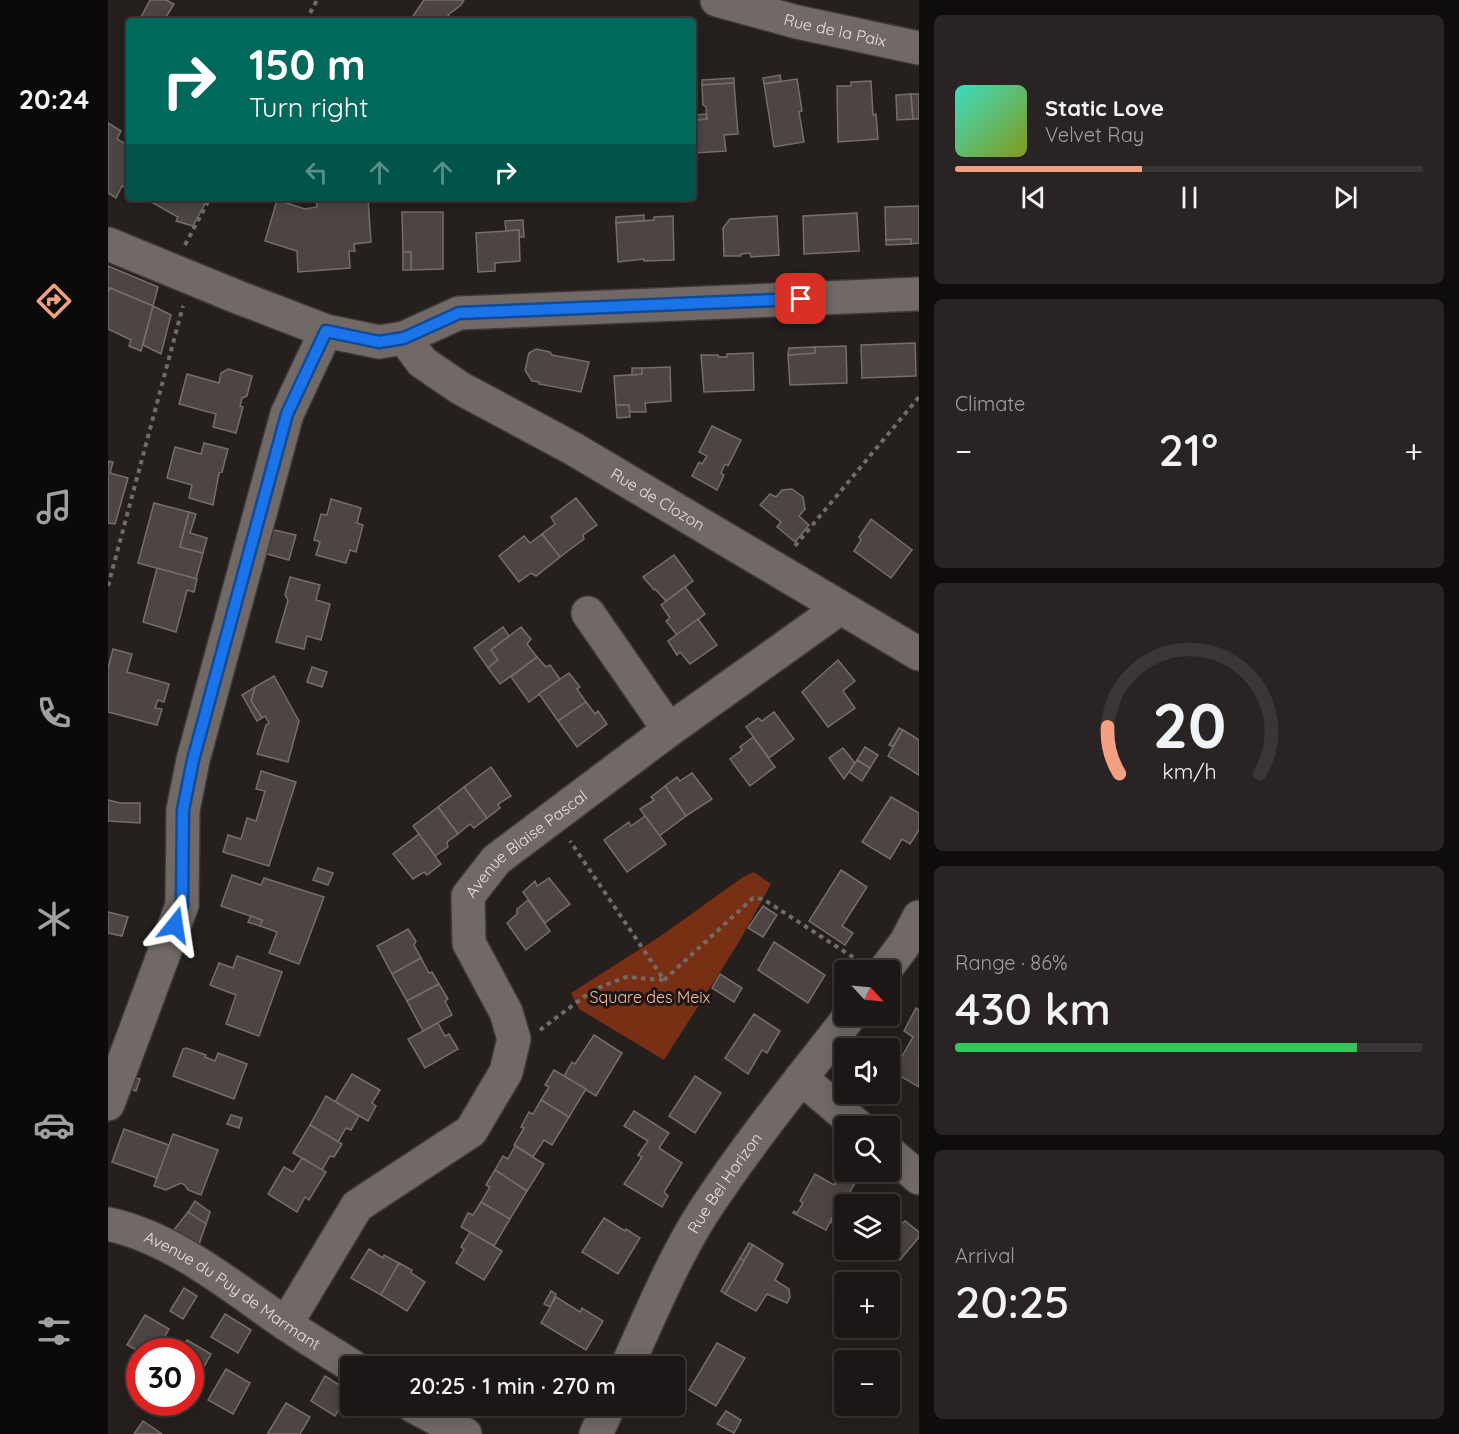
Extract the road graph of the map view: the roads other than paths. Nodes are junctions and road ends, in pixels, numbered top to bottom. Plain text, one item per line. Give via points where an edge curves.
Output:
1 (717, 0) edge
2 (919, 48) edge
3 (108, 244) edge
4 (919, 294) edge
5 (326, 331) junction
6 (404, 338) junction
7 (840, 608) junction
8 (588, 613) dead end
9 (919, 654) edge
10 (669, 730) junction
11 (915, 936) edge
12 (887, 960) edge
13 (842, 1026) edge
14 (801, 1078) junction
15 (108, 1104) edge
16 (846, 1116) edge
17 (900, 1162) edge
18 (919, 1179) edge
19 (108, 1224) edge
20 (286, 1324) junction
21 (632, 1356) edge
22 (340, 1358) edge
23 (432, 1416) edge
24 (604, 1416) edge
25 (465, 1434) edge
26 (596, 1434) edge

1 - 2 street, Rue de la Paix
3 - 5 street
4 - 6 street via 459,313
5 - 6 street via 379,342
5 - 15 street via 287,414 193,760 183,810 182,905
6 - 7 street, Rue de Clozon via 422,362 460,388 572,448
7 - 9 street, Rue de Clozon
7 - 10 street, Avenue Blaise Pascal
8 - 10 street
10 - 20 street, Avenue Blaise Pascal via 496,860 468,896 469,943 506,1012 514,1039 506,1072 471,1131 357,1206
11 - 12 street
13 - 14 street, Rue Bel Horizon
14 - 16 street
14 - 21 street, Rue Bel Horizon via 701,1216
17 - 18 street
19 - 20 street, Avenue du Puy de Marmant via 161,1243 226,1280
20 - 22 street, Avenue du Puy de Marmant
23 - 25 street
24 - 26 street

